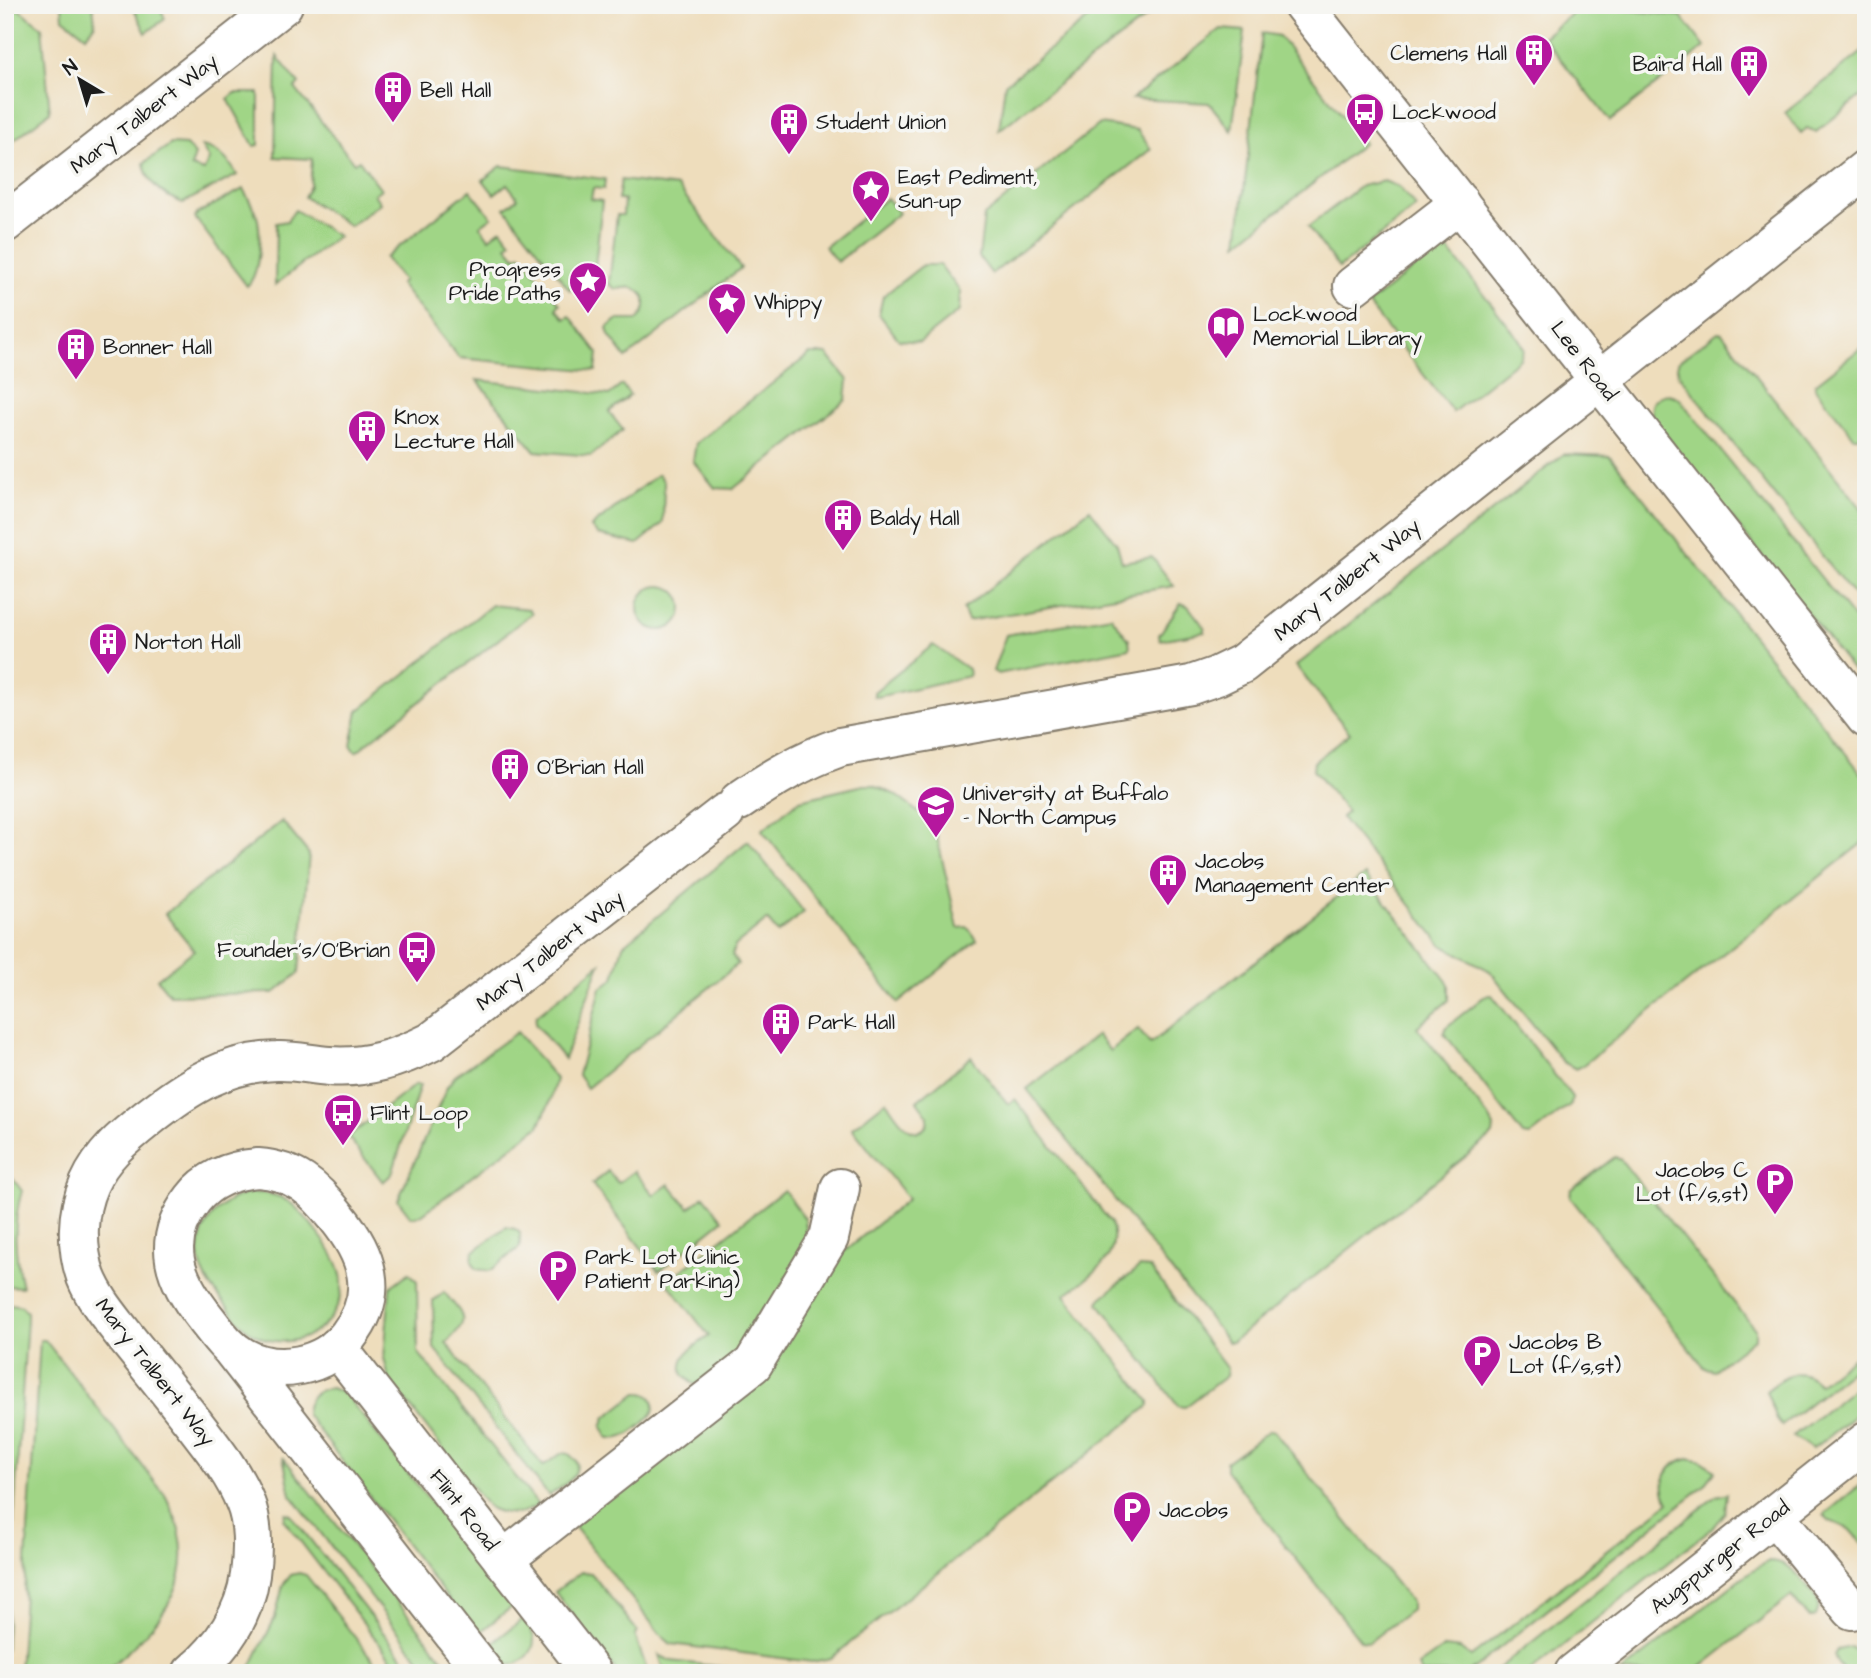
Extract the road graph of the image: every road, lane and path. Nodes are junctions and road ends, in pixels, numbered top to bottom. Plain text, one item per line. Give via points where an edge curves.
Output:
1 (283, 5) edge
2 (1303, 5) edge
3 (1866, 169) edge
4 (1460, 203) junction
5 (5, 223) edge
6 (1353, 286) dead end
7 (1598, 379) junction
8 (1866, 718) edge
9 (840, 1188) dead end
10 (337, 1348) junction
11 (232, 1349) junction
12 (1866, 1442) edge
13 (1774, 1515) junction
14 (503, 1560) junction
15 (1853, 1610) dead end
16 (192, 1673) edge
17 (484, 1673) edge
18 (592, 1673) edge
19 (1574, 1673) edge

1 - 5 street, Mary Talbert Way
2 - 4 street, Lee Road
3 - 7 street, Mary Talbert Way
4 - 6 street
4 - 7 street, Lee Road
7 - 8 street, Lee Road
7 - 16 street, Mary Talbert Way via 1242,664 1177,688 839,747 807,758 732,807 431,1042 407,1054 356,1066 278,1060 227,1069 171,1100 125,1136 99,1166 83,1201 80,1250 87,1279 102,1306 223,1461 246,1503 253,1546 248,1588 231,1631
9 - 14 street via 829,1238 753,1364
10 - 11 street via 311,1363 283,1367 256,1363
10 - 11 street via 354,1329 365,1303 367,1276 360,1249 310,1186 286,1172 258,1168 231,1172 207,1185 188,1206 176,1238 175,1259 182,1285
10 - 14 street, Flint Road
11 - 17 street
12 - 13 street, Augspurger Road
13 - 15 street
13 - 19 street, Augspurger Road
14 - 18 street, Flint Road

